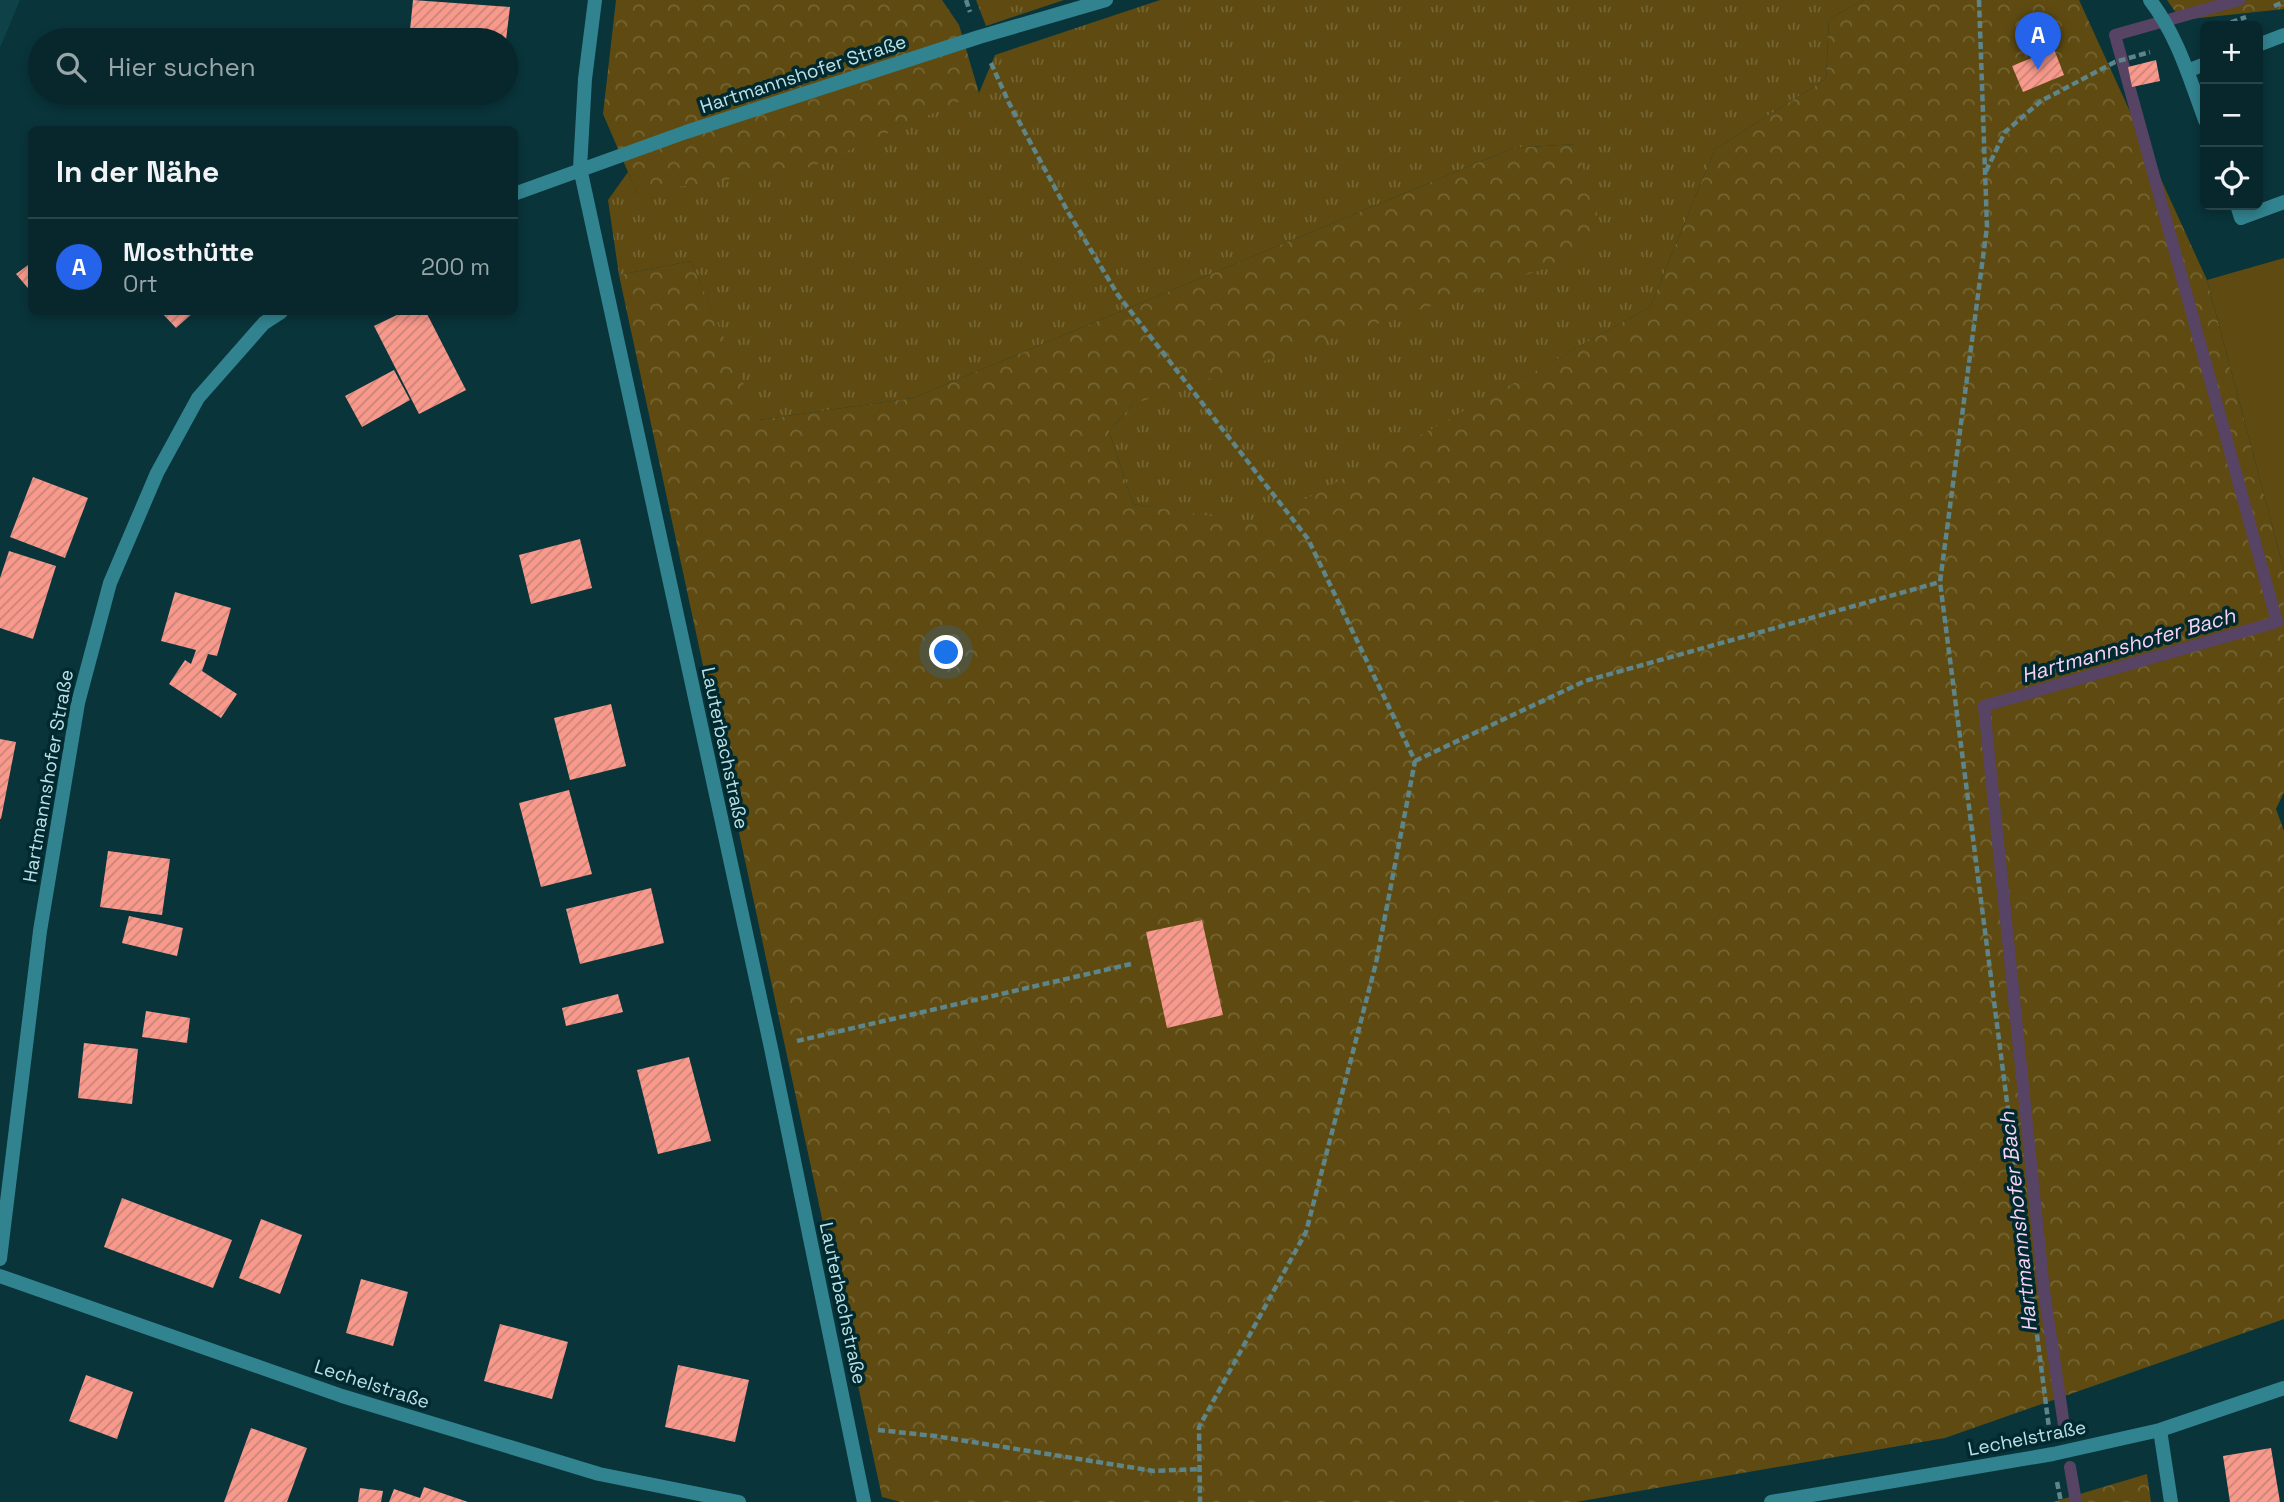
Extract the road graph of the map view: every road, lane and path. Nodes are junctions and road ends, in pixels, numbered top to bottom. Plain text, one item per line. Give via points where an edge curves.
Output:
1 (595, 0) edge
2 (966, 0) edge
3 (1106, 0) edge
4 (1979, 0) edge
5 (2150, 0) edge
6 (2284, 35) edge
7 (979, 37) junction
8 (2263, 43) edge
9 (2131, 58) dead end
10 (2200, 66) edge
11 (2187, 71) junction
12 (2200, 106) edge
13 (580, 169) junction
14 (1985, 172) junction
15 (518, 192) edge
16 (2284, 202) edge
17 (2239, 210) edge
18 (2262, 210) edge
19 (2263, 210) edge
20 (276, 315) edge
21 (1940, 582) junction
22 (1415, 761) junction
23 (1131, 964) dead end
24 (771, 1048) junction
25 (0, 1259) edge
26 (0, 1276) edge
27 (2284, 1388) edge
28 (848, 1427) junction
29 (2160, 1430) junction
30 (2053, 1454) junction
31 (1199, 1469) dead end
32 (739, 1502) edge
33 (864, 1502) edge
34 (1200, 1502) edge
35 (1771, 1502) edge
36 (2061, 1502) edge
37 (2171, 1502) edge

1 - 13 street, Lauterbachstraße
2 - 7 path
3 - 7 street, Hartmannshofer Straße
4 - 14 path
5 - 11 street via 2167,23
6 - 8 street
7 - 13 street, Hartmannshofer Straße
7 - 22 path via 1009,103 1118,295 1308,539
9 - 14 path via 2041,101 2006,132
10 - 11 street
11 - 12 street
13 - 15 street, Hartmannshofer Straße
13 - 24 street, Lauterbachstraße
14 - 21 path via 1987,227
16 - 19 street
17 - 18 street via 2241,218
20 - 25 street, Hartmannshofer Straße via 198,398 157,473 110,583 78,703 40,931
21 - 22 path via 1585,681
21 - 30 path
22 - 34 path via 1376,963 1306,1232 1199,1427
23 - 24 path
24 - 28 street, Lauterbachstraße
26 - 32 street, Lechelstraße via 342,1396 599,1474
27 - 29 street, Lechelstraße
28 - 31 path via 1154,1471
28 - 33 street, Lauterbachstraße
29 - 30 street, Lechelstraße
29 - 37 street
30 - 35 street, Lechelstraße
30 - 36 path

